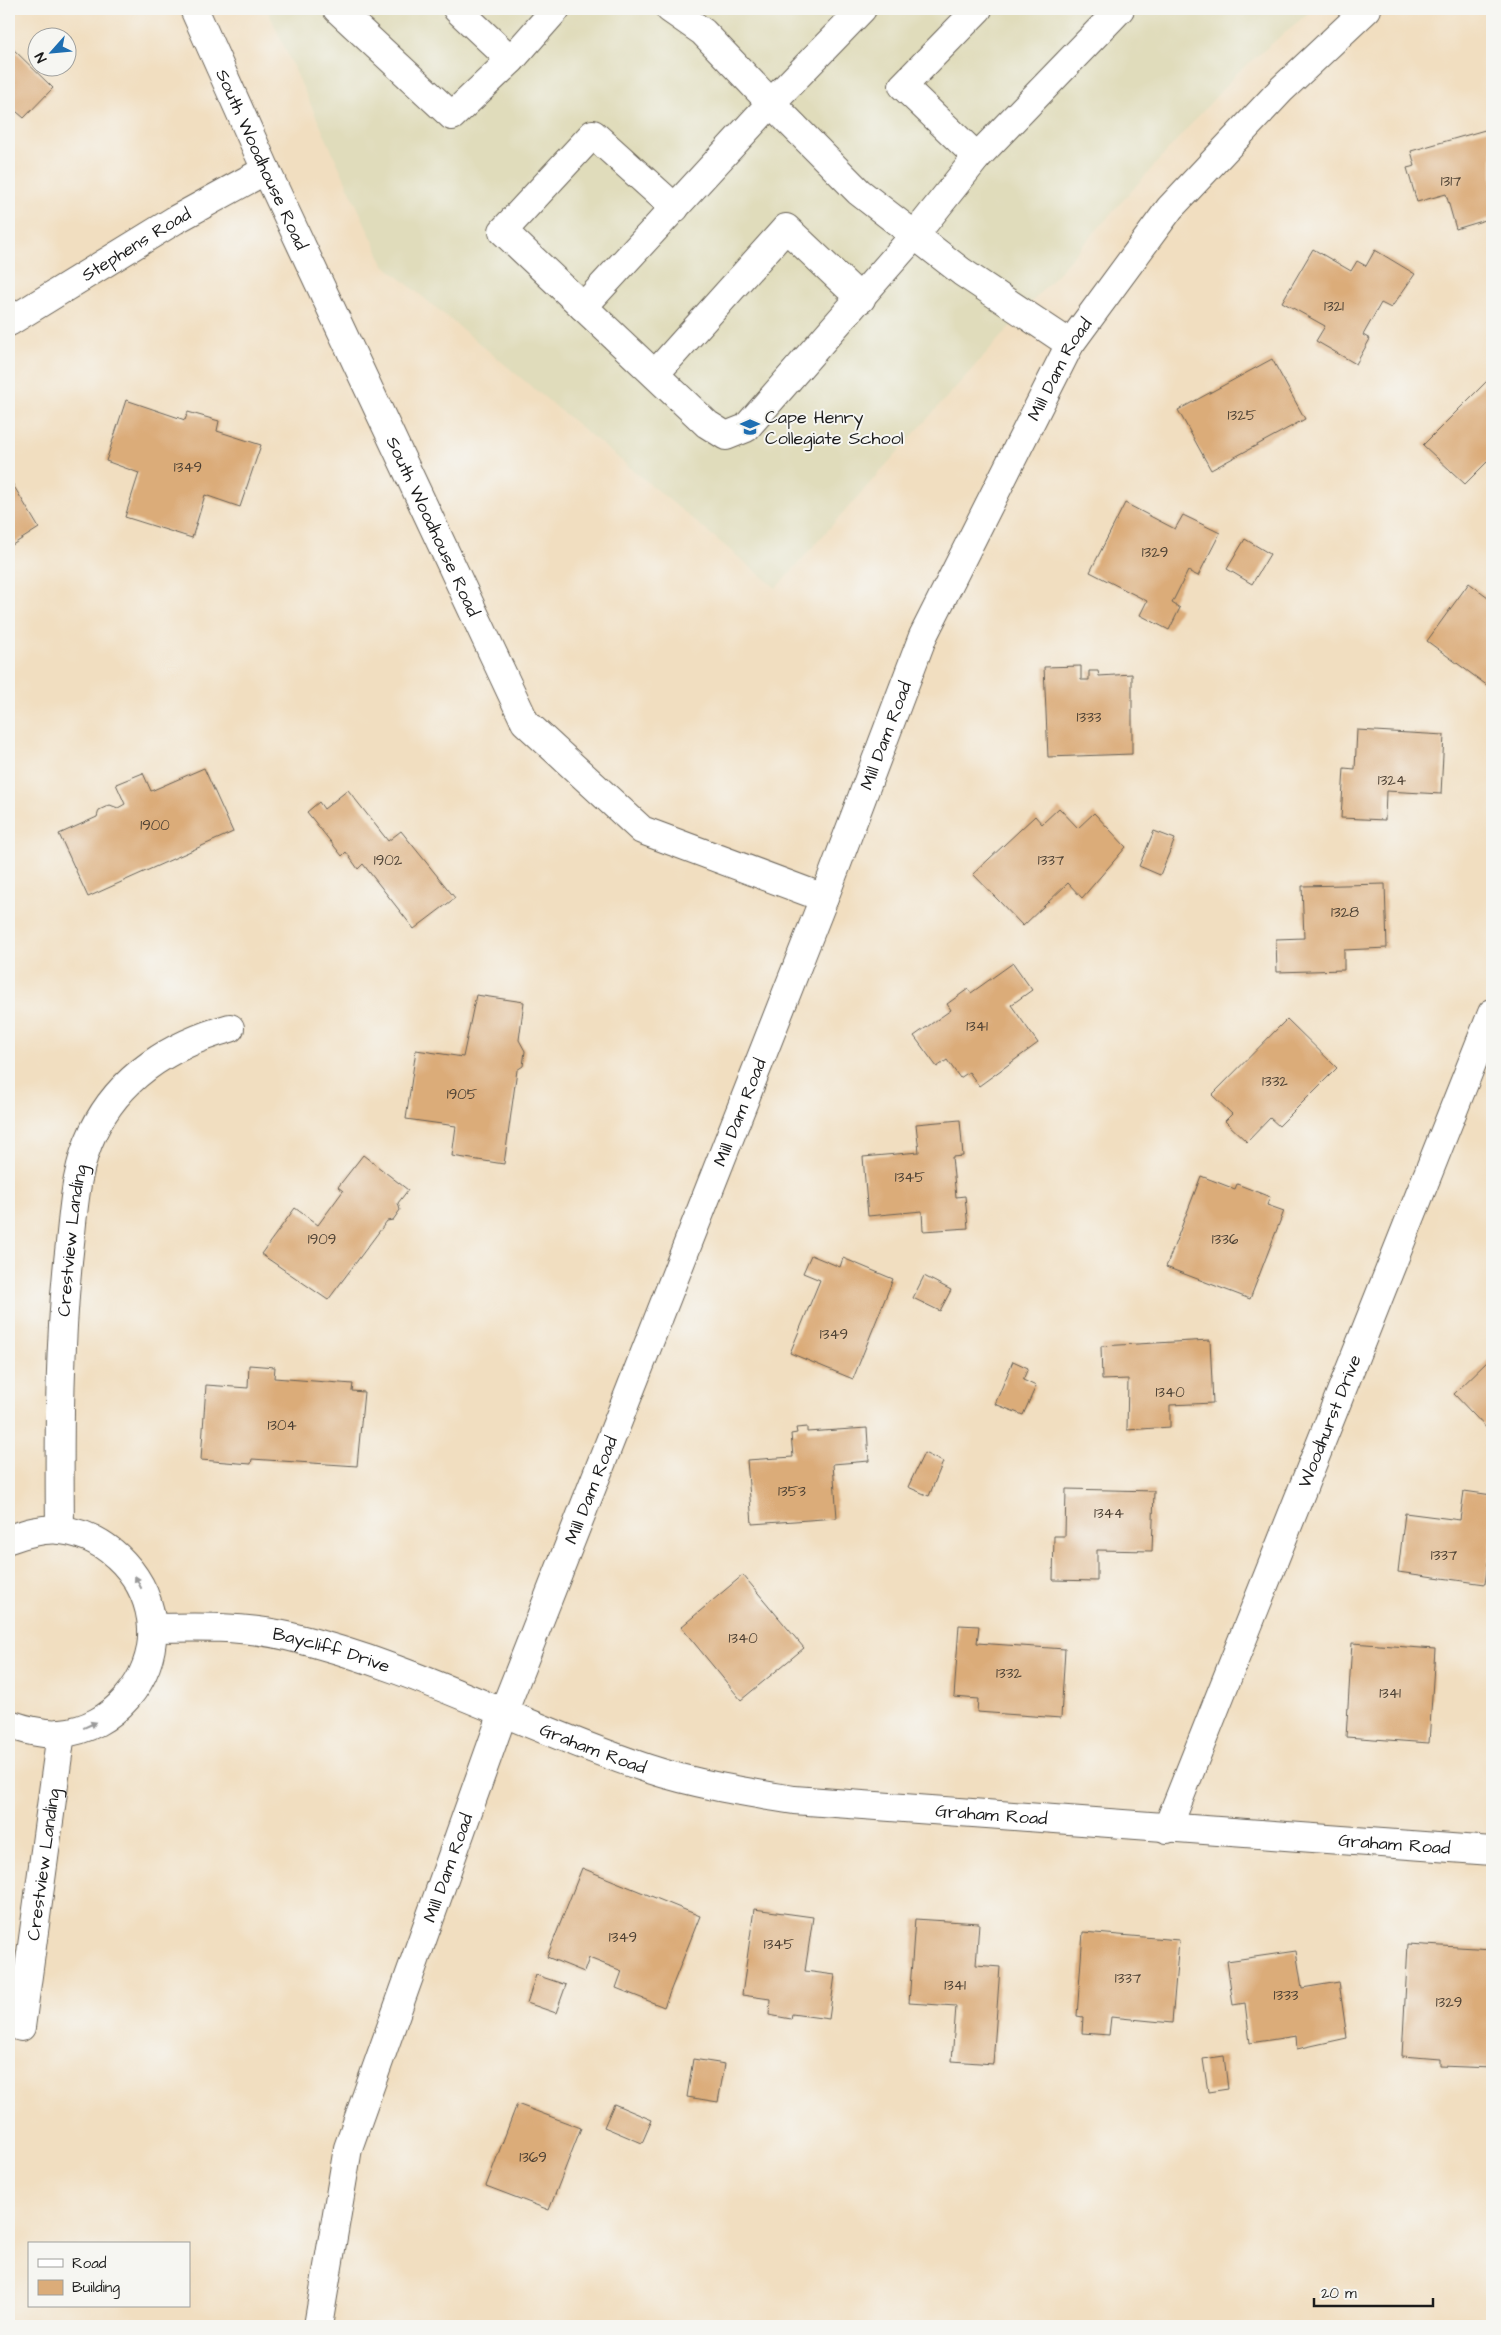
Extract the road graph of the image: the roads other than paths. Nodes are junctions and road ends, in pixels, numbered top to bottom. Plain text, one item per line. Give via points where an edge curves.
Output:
1 (194, 9) edge
2 (337, 9) edge
3 (457, 9) edge
4 (556, 9) edge
5 (670, 9) edge
6 (862, 9) edge
7 (978, 9) edge
8 (1120, 9) edge
9 (1359, 11) edge
10 (510, 60) junction
11 (771, 103) junction
12 (977, 157) junction
13 (266, 170) junction
14 (675, 208) junction
15 (914, 236) junction
16 (861, 299) junction
17 (584, 307) junction
18 (9, 322) edge
19 (1070, 344) junction
20 (655, 374) junction
21 (824, 898) junction
22 (1492, 1013) edge
23 (230, 1028) dead end
24 (60, 1530) junction
25 (9, 1539) edge
26 (152, 1628) junction
27 (504, 1713) junction
28 (9, 1724) edge
29 (61, 1733) junction
30 (1168, 1829) junction
31 (1492, 1851) edge
32 (21, 2027) dead end
33 (318, 2326) edge

1 - 13 street, South Woodhouse Road
2 - 10 street via 452,116
3 - 10 street
4 - 10 street
5 - 11 street via 703,32
6 - 11 street
7 - 12 street via 903,86
8 - 12 street
9 - 19 street, Mill Dam Road via 1170,208
11 - 14 street
11 - 15 street via 859,192
12 - 15 street
13 - 18 street, Stephens Road via 175,220
13 - 21 street, South Woodhouse Road via 526,722 642,830
14 - 17 street
14 - 17 street via 593,134 503,231
15 - 16 street
15 - 19 street
16 - 20 street via 746,428 726,436 708,424
16 - 20 street via 786,228
17 - 20 street
19 - 21 street, Mill Dam Road via 923,636
21 - 27 street, Mill Dam Road
22 - 30 street, Woodhurst Drive
23 - 24 street, Crestview Landing via 205,1034 146,1066 116,1096 93,1132 77,1180 67,1265 59,1396
24 - 25 street via 31,1531
26 -> 24 street via 147,1600 134,1574 114,1552 88,1537
26 - 27 street, Baycliff Drive via 208,1626 286,1636 387,1666
29 -> 26 street via 86,1727 108,1716 127,1698 141,1678 150,1654
27 - 30 street, Graham Road via 647,1768 717,1788 794,1800
27 - 33 street, Mill Dam Road via 348,2148
28 - 29 street via 34,1732
29 - 32 street, Crestview Landing
30 - 31 street, Graham Road

